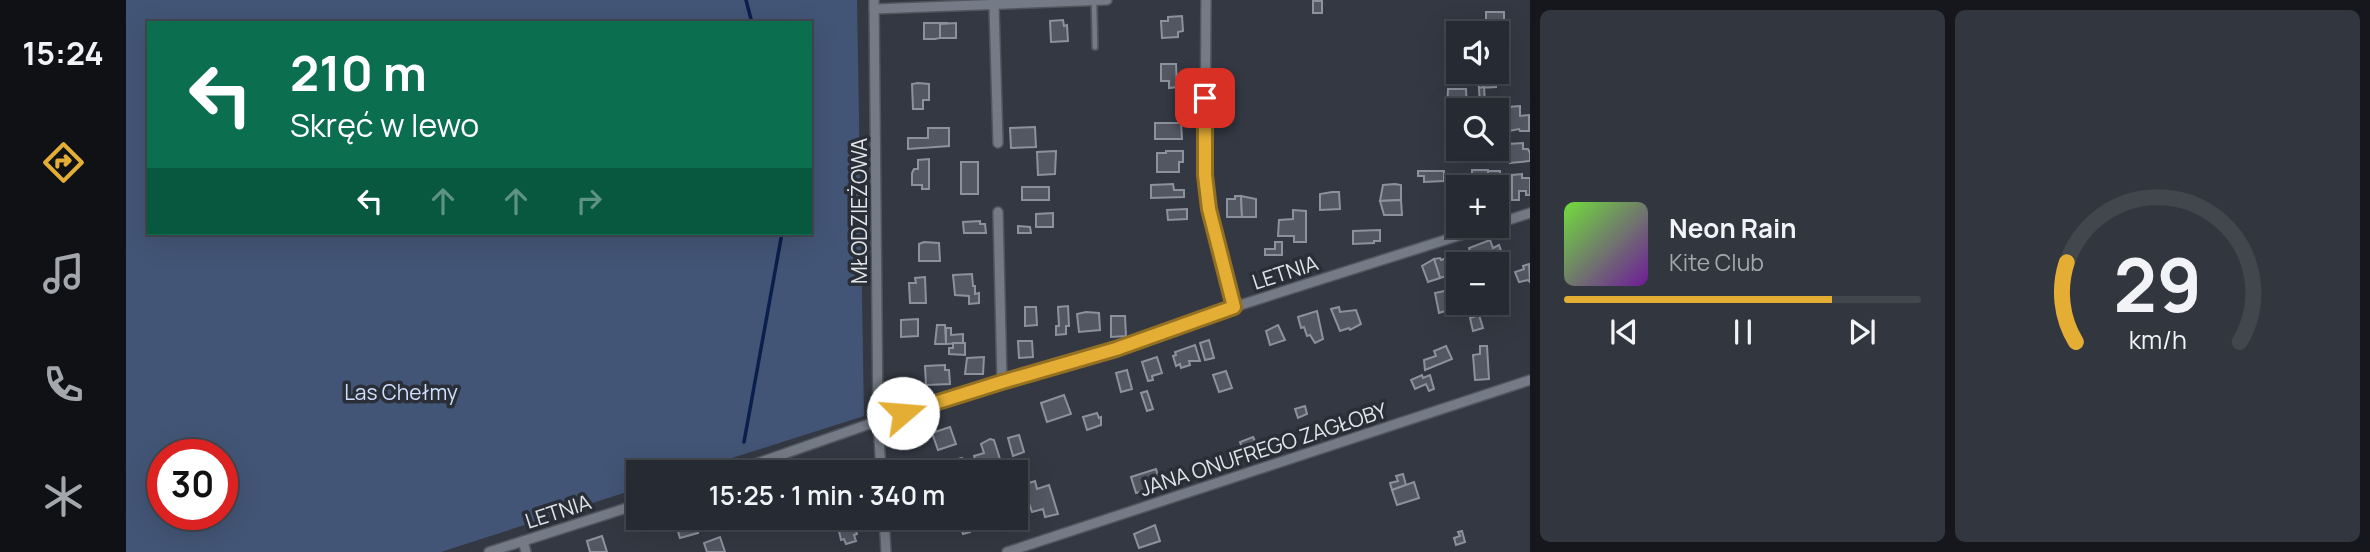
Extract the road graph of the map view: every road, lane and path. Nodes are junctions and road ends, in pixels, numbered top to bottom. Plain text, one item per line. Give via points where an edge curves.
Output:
1 (1107, 0) edge
2 (1206, 0) edge
3 (1094, 1) edge
4 (874, 5) edge
5 (994, 6) junction
6 (1096, 47) dead end
7 (998, 142) dead end
8 (998, 212) dead end
9 (1530, 213) edge
10 (1509, 219) edge
11 (1451, 238) edge
12 (1234, 307) junction
13 (1530, 380) edge
14 (1002, 382) junction
15 (878, 421) junction
16 (767, 460) edge
17 (880, 460) edge
18 (626, 508) edge
19 (885, 530) edge
20 (523, 541) junction
21 (489, 552) edge
22 (526, 552) edge
23 (886, 552) edge
24 (1007, 552) edge

1 - 3 street
2 - 12 street via 1205,175
3 - 5 street
3 - 6 lane
4 - 5 street
4 - 15 street, MŁODZIEŻOWA
5 - 7 street
8 - 14 street
9 - 10 street
11 - 12 street, LETNIA
12 - 14 street, LETNIA via 1116,349
13 - 24 street, JANA ONUFREGO ZAGŁOBY
14 - 15 street, LETNIA
15 - 16 street, LETNIA
15 - 17 street, MŁODZIEŻOWA
18 - 20 street, LETNIA
19 - 23 street
20 - 21 street, LETNIA
20 - 22 street

